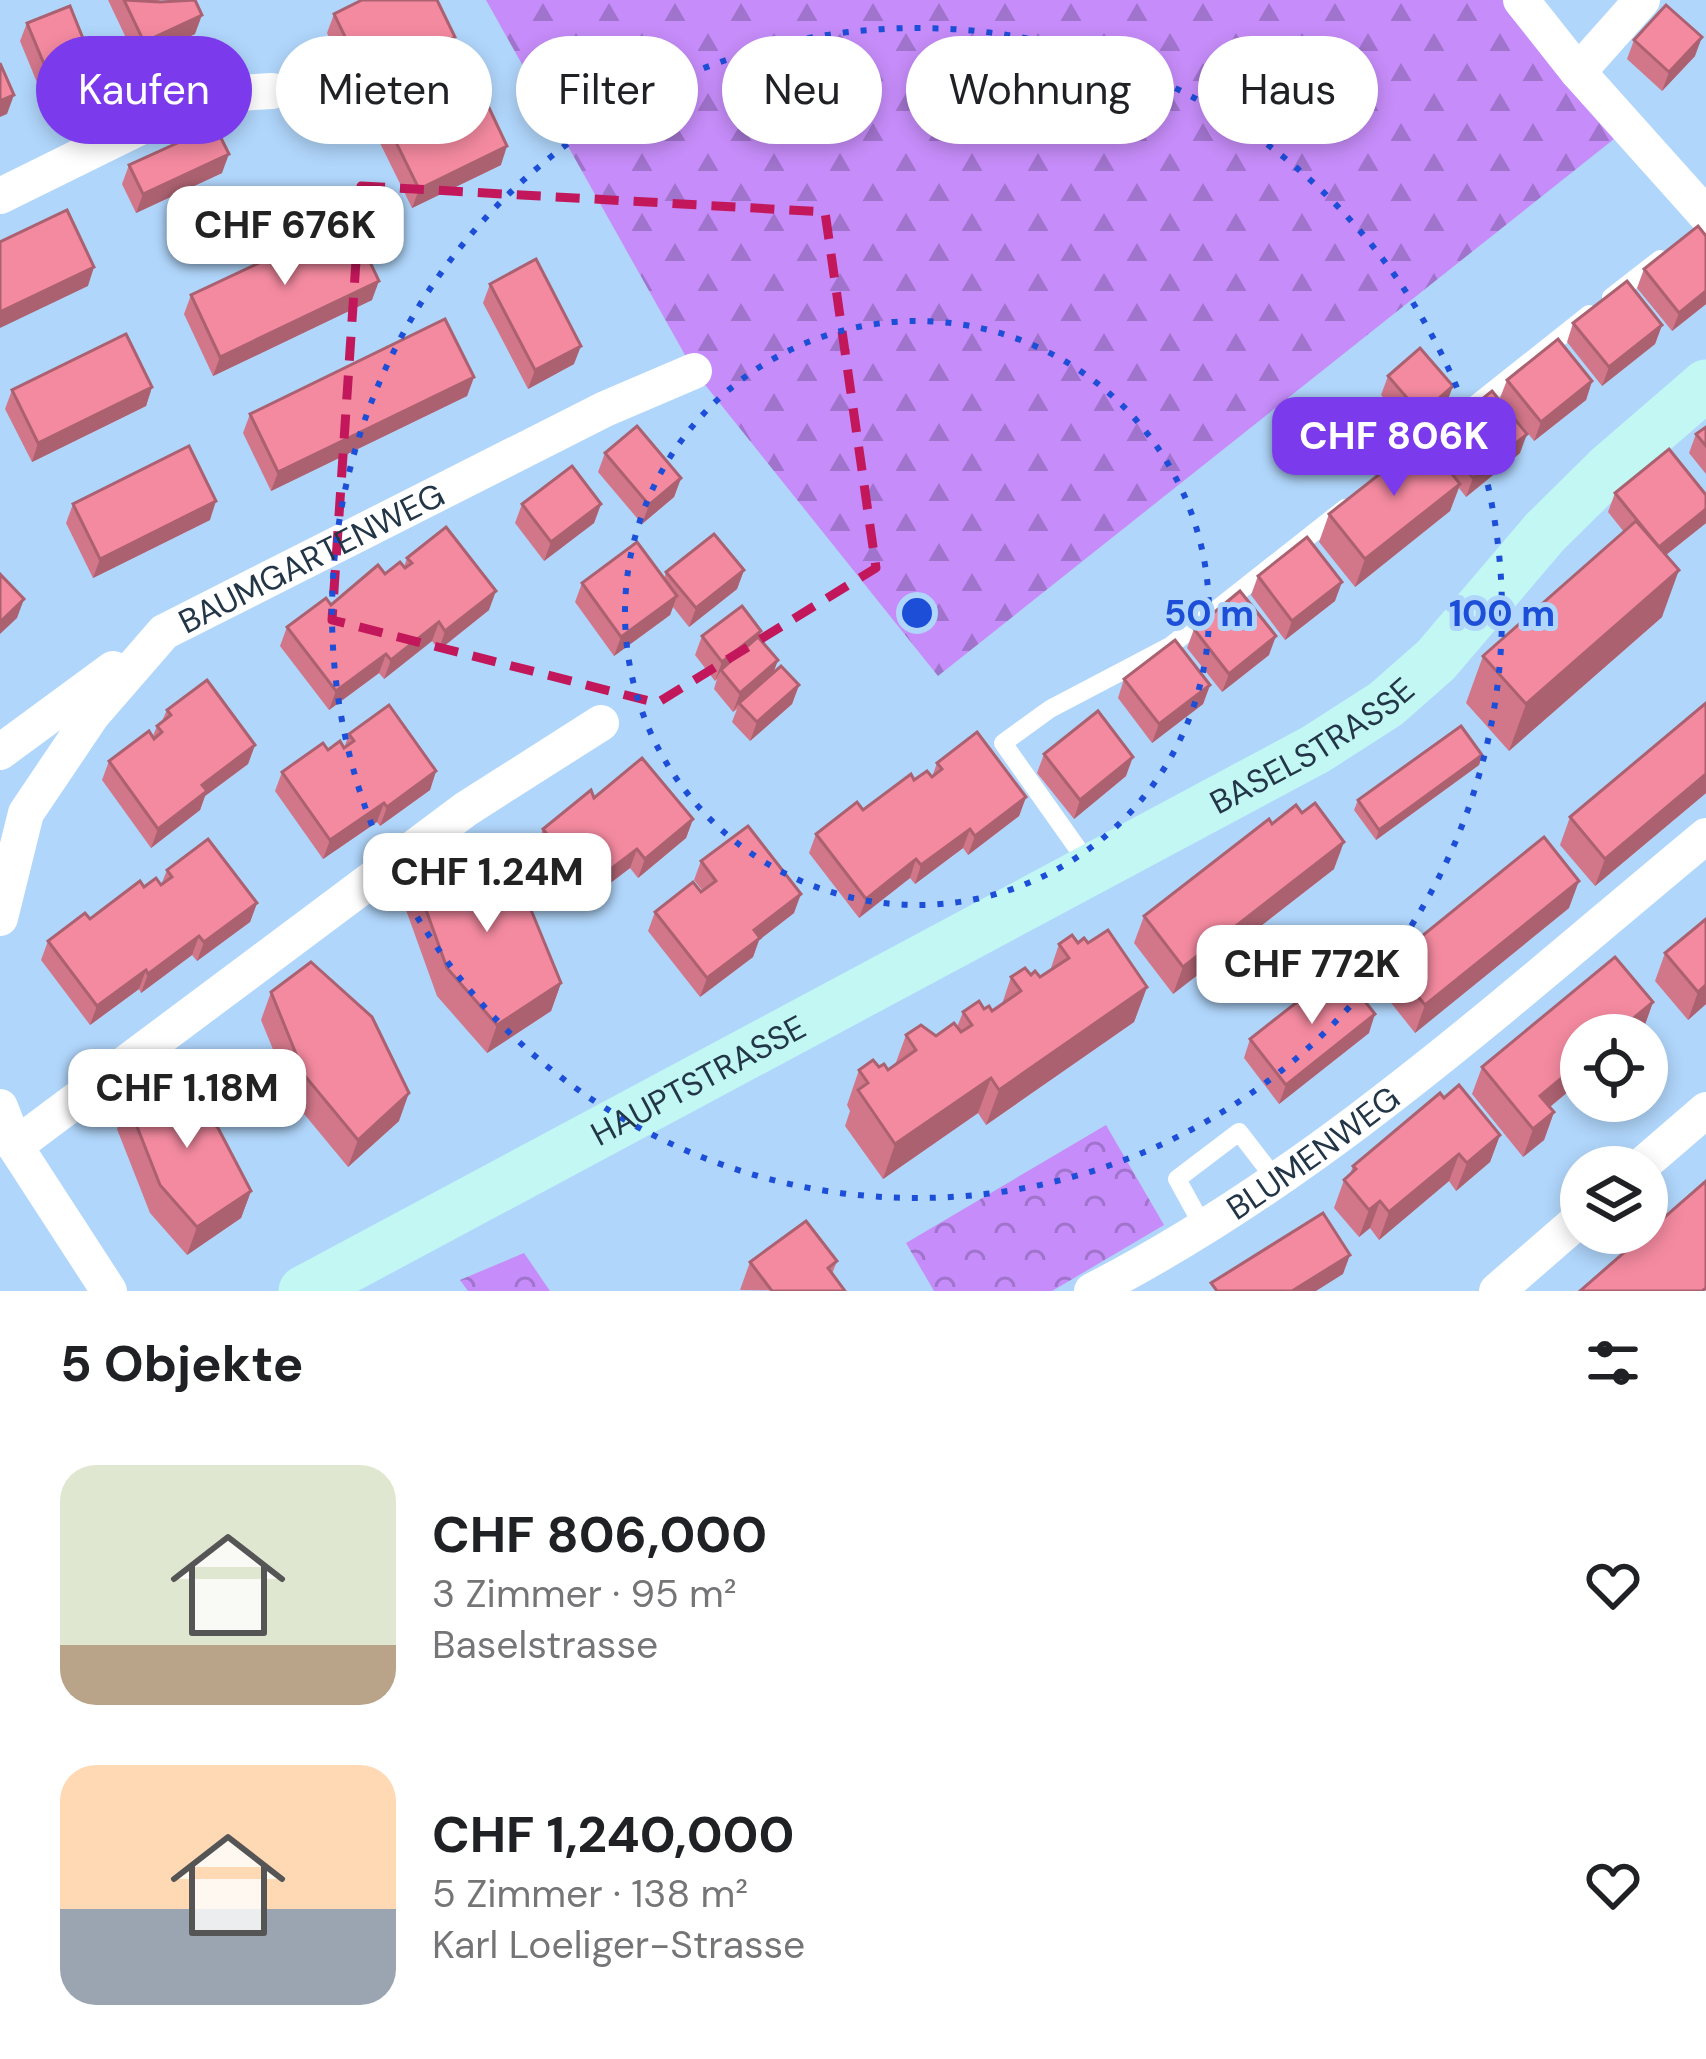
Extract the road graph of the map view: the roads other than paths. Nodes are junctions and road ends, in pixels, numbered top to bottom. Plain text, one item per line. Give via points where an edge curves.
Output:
1 (1521, 0) edge
2 (1642, 0) edge
3 (1578, 72) junction
4 (272, 91) dead end
5 (0, 196) edge
6 (1700, 225) edge
7 (1669, 251) edge
8 (694, 371) dead end
9 (1706, 386) edge
10 (1392, 471) edge
11 (1355, 500) edge
12 (164, 632) junction
13 (601, 724) dead end
14 (0, 752) edge
15 (1706, 836) edge
16 (1091, 867) junction
17 (4, 875) edge
18 (0, 918) edge
19 (0, 1107) edge
20 (1706, 1110) edge
21 (15, 1146) junction
22 (1664, 1146) edge
23 (1276, 1180) junction
24 (1204, 1228) junction
25 (1560, 1236) edge
26 (109, 1291) edge
27 (304, 1291) edge
28 (1092, 1291) edge
29 (1497, 1291) edge

1 - 3 street
2 - 3 street
3 - 6 street
4 - 5 street via 205,95
7 - 10 lane
8 - 12 street, BAUMGARTENWEG
9 - 16 main road, BASELSTRASSE via 1611,466 1436,660 1386,704
11 - 16 lane via 1170,646 1004,742
12 - 14 street
12 - 17 street, BAUMGARTENWEG via 92,715 26,813
13 - 21 street via 466,809
15 - 23 street, BLUMENWEG via 1364,1118
16 - 27 main road, HAUPTSTRASSE
17 - 18 street, BAUMGARTENWEG
19 - 21 street
20 - 22 street
21 - 26 street
23 - 24 street, BLUMENWEG
23 - 24 lane via 1239,1132 1177,1179
24 - 28 street, BLUMENWEG
25 - 29 street

